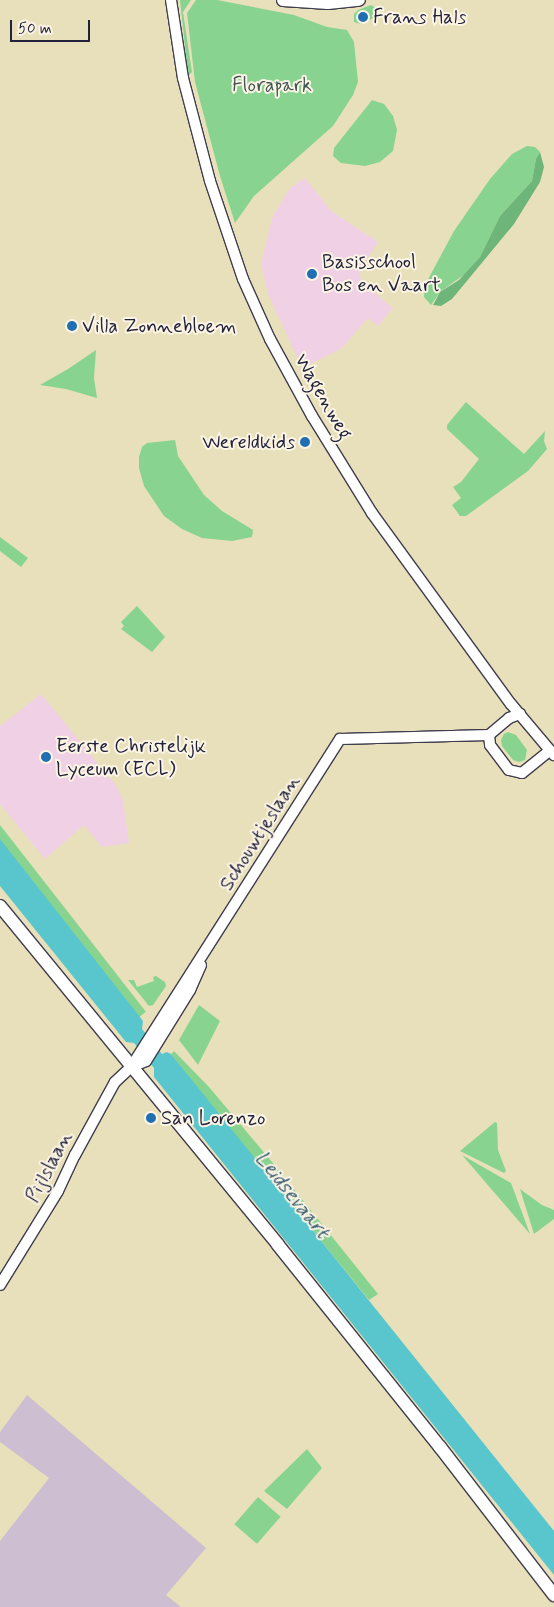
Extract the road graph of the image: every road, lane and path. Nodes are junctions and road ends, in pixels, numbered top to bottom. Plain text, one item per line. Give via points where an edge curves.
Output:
1 (283, 0) edge
2 (359, 0) edge
3 (171, 1) edge
4 (520, 714) junction
5 (489, 735) junction
6 (552, 753) edge
7 (0, 906) edge
8 (210, 946) junction
9 (138, 1062) junction
10 (0, 1285) edge
11 (554, 1595) edge

1 - 2 main road via 328,3
3 - 4 street, Wagenweg via 183,78 210,181 242,279 270,339 312,416 372,513
4 - 5 street via 509,718
4 - 6 street, Wagenweg
5 - 6 street via 490,745 508,770 522,773
5 - 8 street, Schouwtjeslaan via 340,739
7 - 9 main road
8 - 9 street, Schouwtjeslaan via 181,984
8 - 9 street, Schouwtjeslaan via 190,990 158,1043
9 - 10 street, Pijlslaan via 115,1082 57,1194
9 - 11 main road via 159,1098 440,1447

